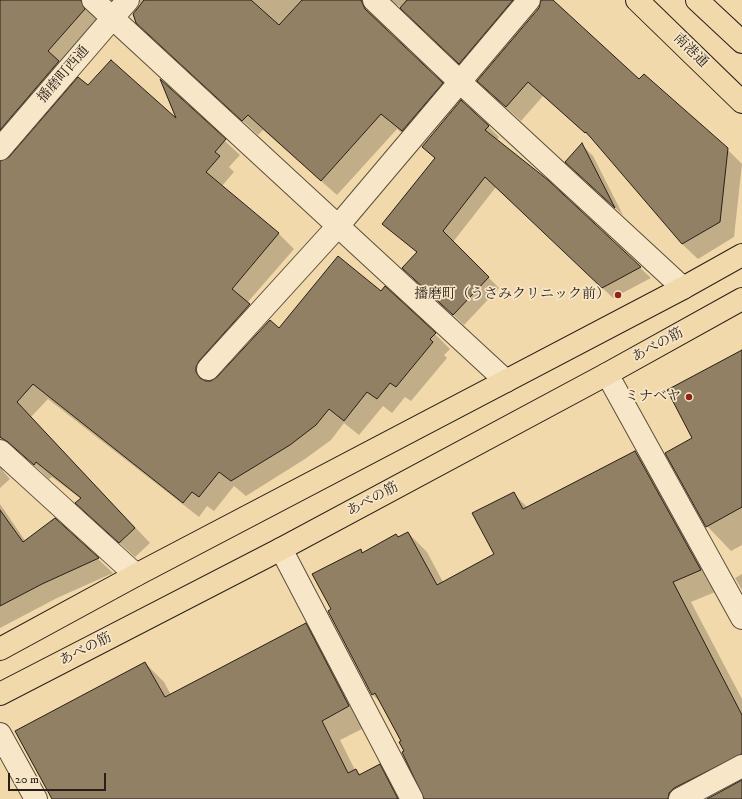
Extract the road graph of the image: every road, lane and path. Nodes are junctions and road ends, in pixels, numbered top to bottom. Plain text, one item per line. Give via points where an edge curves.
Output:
1 (93, 0) edge
2 (128, 0) edge
3 (374, 0) edge
4 (529, 0) edge
5 (637, 0) edge
6 (697, 0) edge
7 (112, 18) junction
8 (742, 42) edge
9 (459, 81) junction
10 (742, 102) edge
11 (0, 149) edge
12 (338, 226) junction
13 (742, 255) edge
14 (683, 288) junction
15 (742, 299) edge
16 (208, 369) dead end
17 (607, 374) junction
18 (506, 381) junction
19 (0, 451) edge
20 (281, 549) junction
21 (136, 575) junction
22 (742, 618) edge
23 (0, 649) edge
24 (0, 694) edge
25 (0, 734) edge
26 (742, 766) edge
27 (36, 799) edge
28 (412, 799) edge
29 (680, 799) edge

1 - 7 street
2 - 7 street, 播磨町西通
3 - 9 street
4 - 9 street
5 - 10 main road, 南港通
6 - 8 main road
7 - 11 street, 播磨町西通
7 - 12 street
9 - 12 street
9 - 14 street
12 - 16 street
12 - 18 street
13 - 14 main road
14 - 18 main road
15 - 17 main road, あべの筋
17 - 20 main road, あべの筋
17 - 22 street
18 - 21 main road
19 - 21 street
20 - 24 main road, あべの筋
20 - 28 street
21 - 23 main road
25 - 27 street
26 - 29 street

